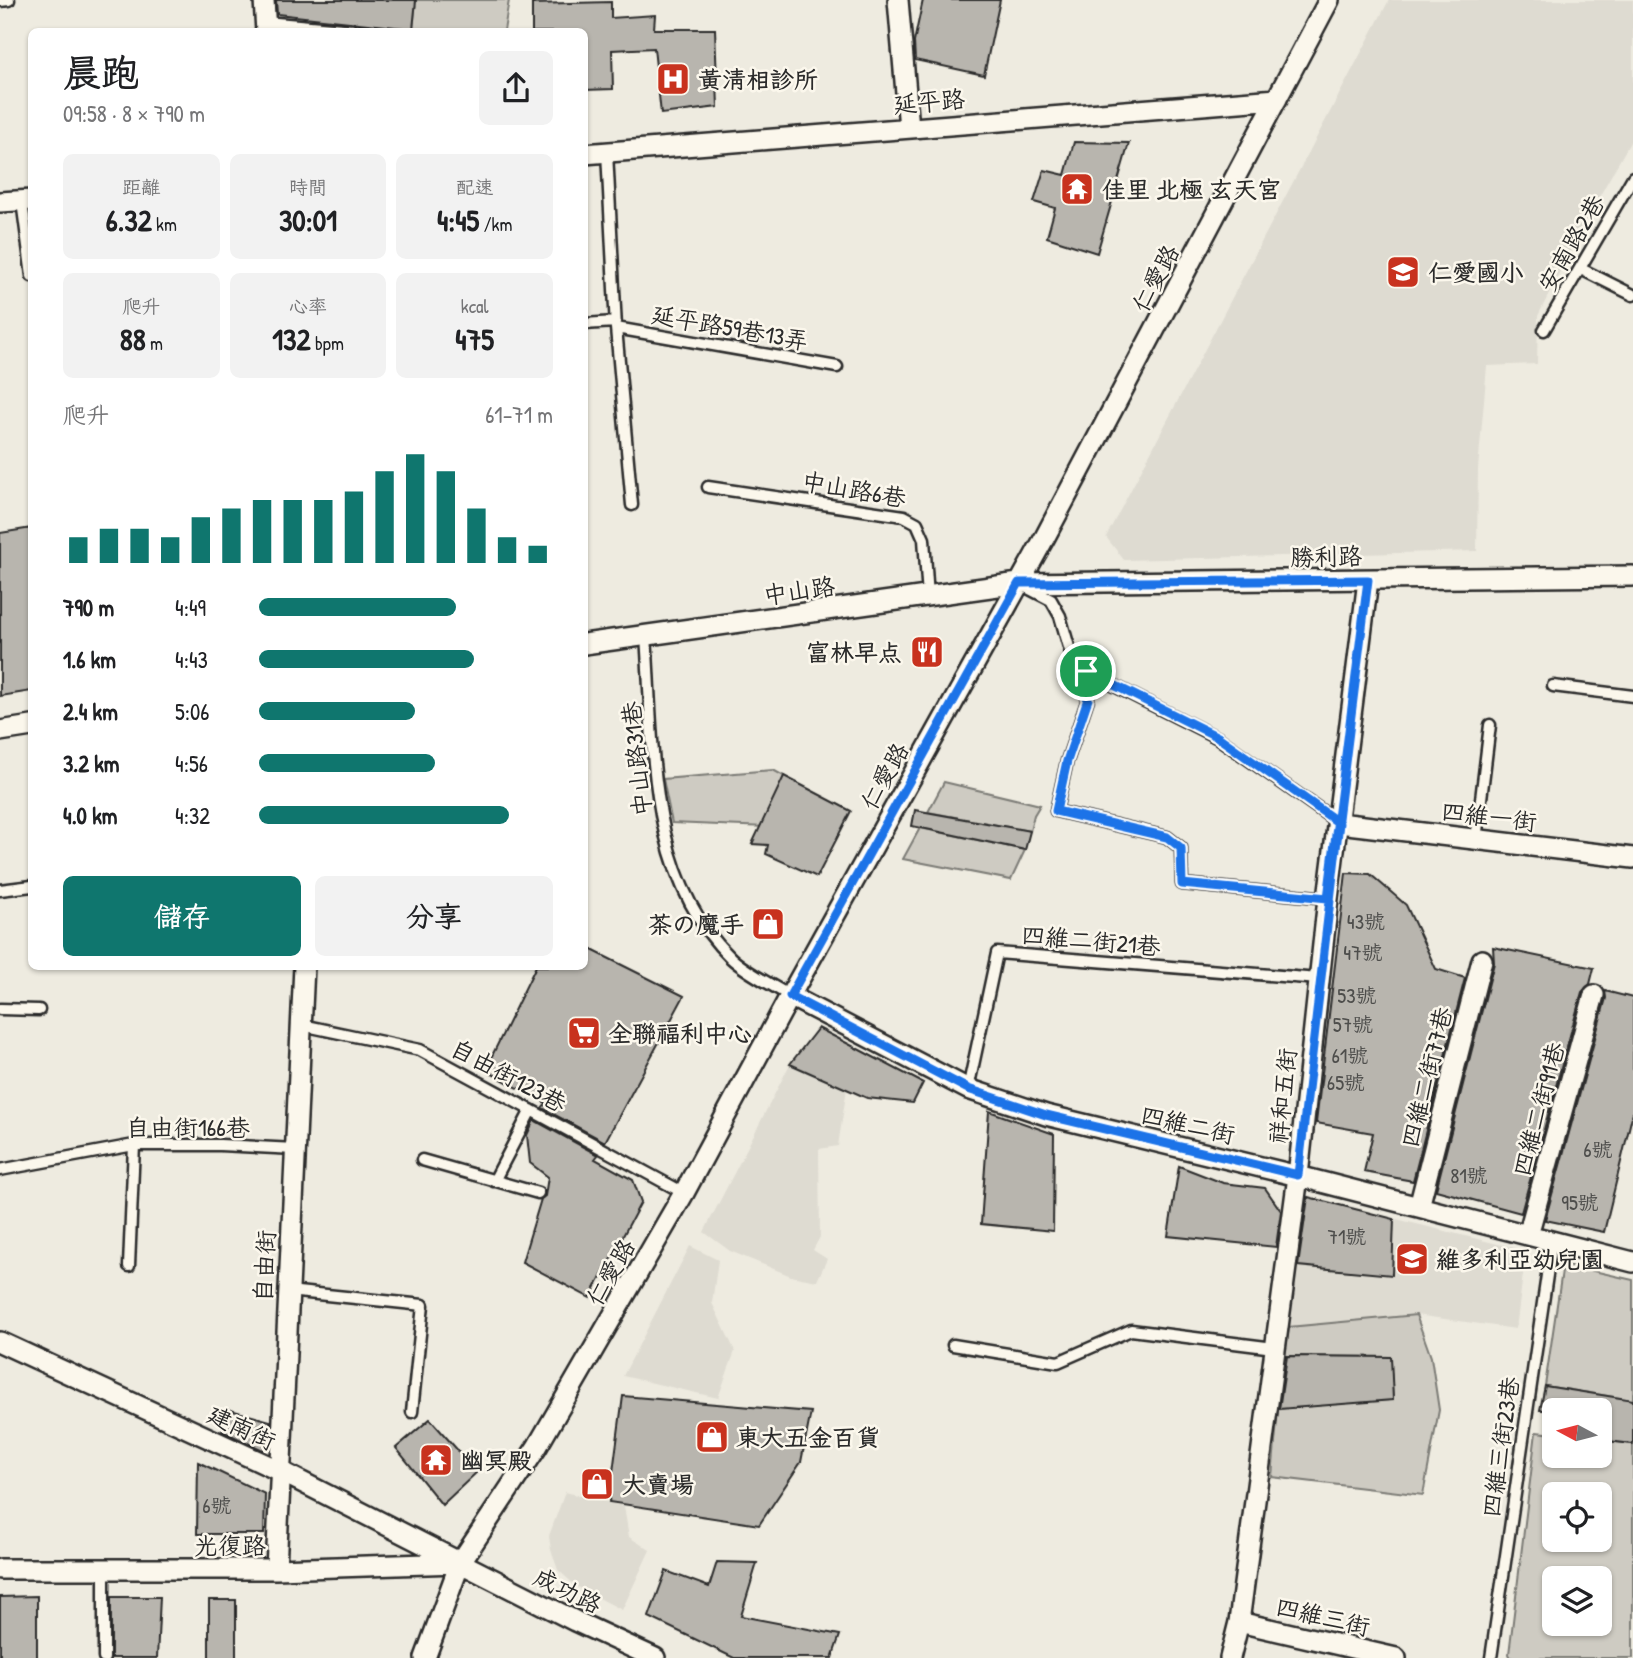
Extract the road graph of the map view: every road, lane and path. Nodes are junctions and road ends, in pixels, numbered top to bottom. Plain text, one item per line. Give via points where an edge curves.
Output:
1 (9, 0) edge
2 (264, 0) edge
3 (898, 0) edge
4 (1329, 0) edge
5 (0, 1) edge
6 (266, 27) edge
7 (288, 28) edge
8 (1277, 99) junction
9 (909, 128) junction
10 (607, 152) junction
11 (588, 154) edge
12 (1633, 177) edge
13 (27, 201) edge
14 (0, 202) edge
15 (1581, 269) junction
16 (1633, 295) edge
17 (588, 324) edge
18 (615, 325) junction
19 (1544, 330) dead end
20 (836, 367) dead end
21 (708, 487) dead end
22 (632, 505) dead end
23 (1633, 576) edge
24 (1368, 580) junction
25 (1019, 583) junction
26 (928, 597) junction
27 (646, 636) junction
28 (588, 643) edge
29 (1086, 671) junction
30 (1553, 686) dead end
31 (1633, 696) edge
32 (1490, 725) dead end
33 (28, 727) edge
34 (0, 731) edge
35 (1339, 823) junction
36 (1476, 840) junction
37 (1633, 858) edge
38 (28, 886) edge
39 (0, 890) edge
40 (1328, 898) junction
41 (1482, 960) dead end
42 (304, 970) edge
43 (1319, 979) junction
44 (1594, 995) dead end
45 (790, 996) junction
46 (0, 1009) edge
47 (39, 1010) dead end
48 (302, 1025) junction
49 (968, 1089) junction
50 (531, 1110) junction
51 (134, 1145) junction
52 (295, 1149) junction
53 (422, 1160) dead end
54 (0, 1170) edge
55 (1298, 1175) junction
56 (494, 1181) junction
57 (538, 1193) dead end
58 (684, 1193) junction
59 (1419, 1207) junction
60 (1528, 1235) junction
61 (1552, 1241) junction
62 (1633, 1262) edge
63 (128, 1266) dead end
64 (288, 1291) junction
65 (0, 1342) edge
66 (953, 1345) dead end
67 (1274, 1348) junction
68 (412, 1412) dead end
69 (280, 1472) junction
70 (460, 1563) junction
71 (0, 1569) edge
72 (276, 1569) junction
73 (104, 1570) junction
74 (1239, 1622) junction
75 (1390, 1657) edge
76 (104, 1658) edge
77 (425, 1658) edge
78 (655, 1658) edge
79 (1230, 1658) edge
80 (1491, 1658) edge

1 - 5 lane
2 - 6 street
3 - 9 street
4 - 8 street, 仁愛路
6 - 7 lane
8 - 9 street, 延平路
8 - 25 street, 仁愛路
9 - 10 street, 延平路
10 - 11 street, 延平路
10 - 18 lane
12 - 15 lane, 安南路2巷
13 - 14 street
15 - 16 lane
15 - 19 lane, 安南路2巷
17 - 18 lane, 延平路59巷13弄
18 - 20 lane, 延平路59巷13弄
18 - 22 lane
21 - 26 lane, 中山路6巷 via 904,516 917,523 924,539
23 - 24 street, 勝利路
24 - 25 street, 勝利路
24 - 35 street, 祥和五街
25 - 26 street, 中山路
25 - 29 lane via 1051,600 1072,654
25 - 45 street, 仁愛路
26 - 27 street, 中山路
27 - 28 street, 中山路
27 - 45 lane, 中山路31巷 via 658,802 680,883 705,926 732,959
29 - 35 lane via 1218,737
29 - 40 lane via 1088,699 1056,811 1167,837 1181,848 1182,884
30 - 31 lane
32 - 36 lane
33 - 34 street
35 - 36 street, 四維一街
35 - 40 street, 祥和五街
36 - 37 street, 四維一街
38 - 39 lane
40 - 43 street, 祥和五街
41 - 59 street, 四維二街77巷
42 - 48 street, 自由街
43 - 49 lane, 四維二街21巷 via 997,953
43 - 55 street, 祥和五街
44 - 60 street, 四維二街91巷
45 - 49 street, 四維二街
45 - 58 street, 仁愛路
46 - 47 lane
48 - 50 lane, 自由街123巷 via 420,1050
48 - 52 street, 自由街
49 - 55 street, 四維二街 via 1046,1115
50 - 56 lane
50 - 58 lane, 自由街123巷
51 - 52 lane, 自由街166巷
51 - 54 lane, 自由街166巷
51 - 63 lane
52 - 64 street, 自由街
53 - 56 lane
55 - 59 street, 四維二街
55 - 67 street, 祥和五街
56 - 57 lane
58 - 70 street, 仁愛路 via 537,1447
59 - 60 street, 四維二街
60 - 61 street, 四維二街
61 - 62 street, 四維二街
61 - 80 lane, 四維三街23巷
64 - 68 lane via 423,1305
64 - 69 street, 自由街
65 - 69 street, 建南街
66 - 67 lane via 1058,1362 1131,1330
67 - 74 street, 祥和五街
69 - 70 street, 建南街
69 - 72 street, 自由街
70 - 72 street, 光復路
70 - 77 street, 仁愛路
70 - 78 street, 成功路
71 - 73 street, 光復路
72 - 73 street, 光復路
73 - 76 lane
74 - 75 street, 四維三街
74 - 79 street, 祥和五街

